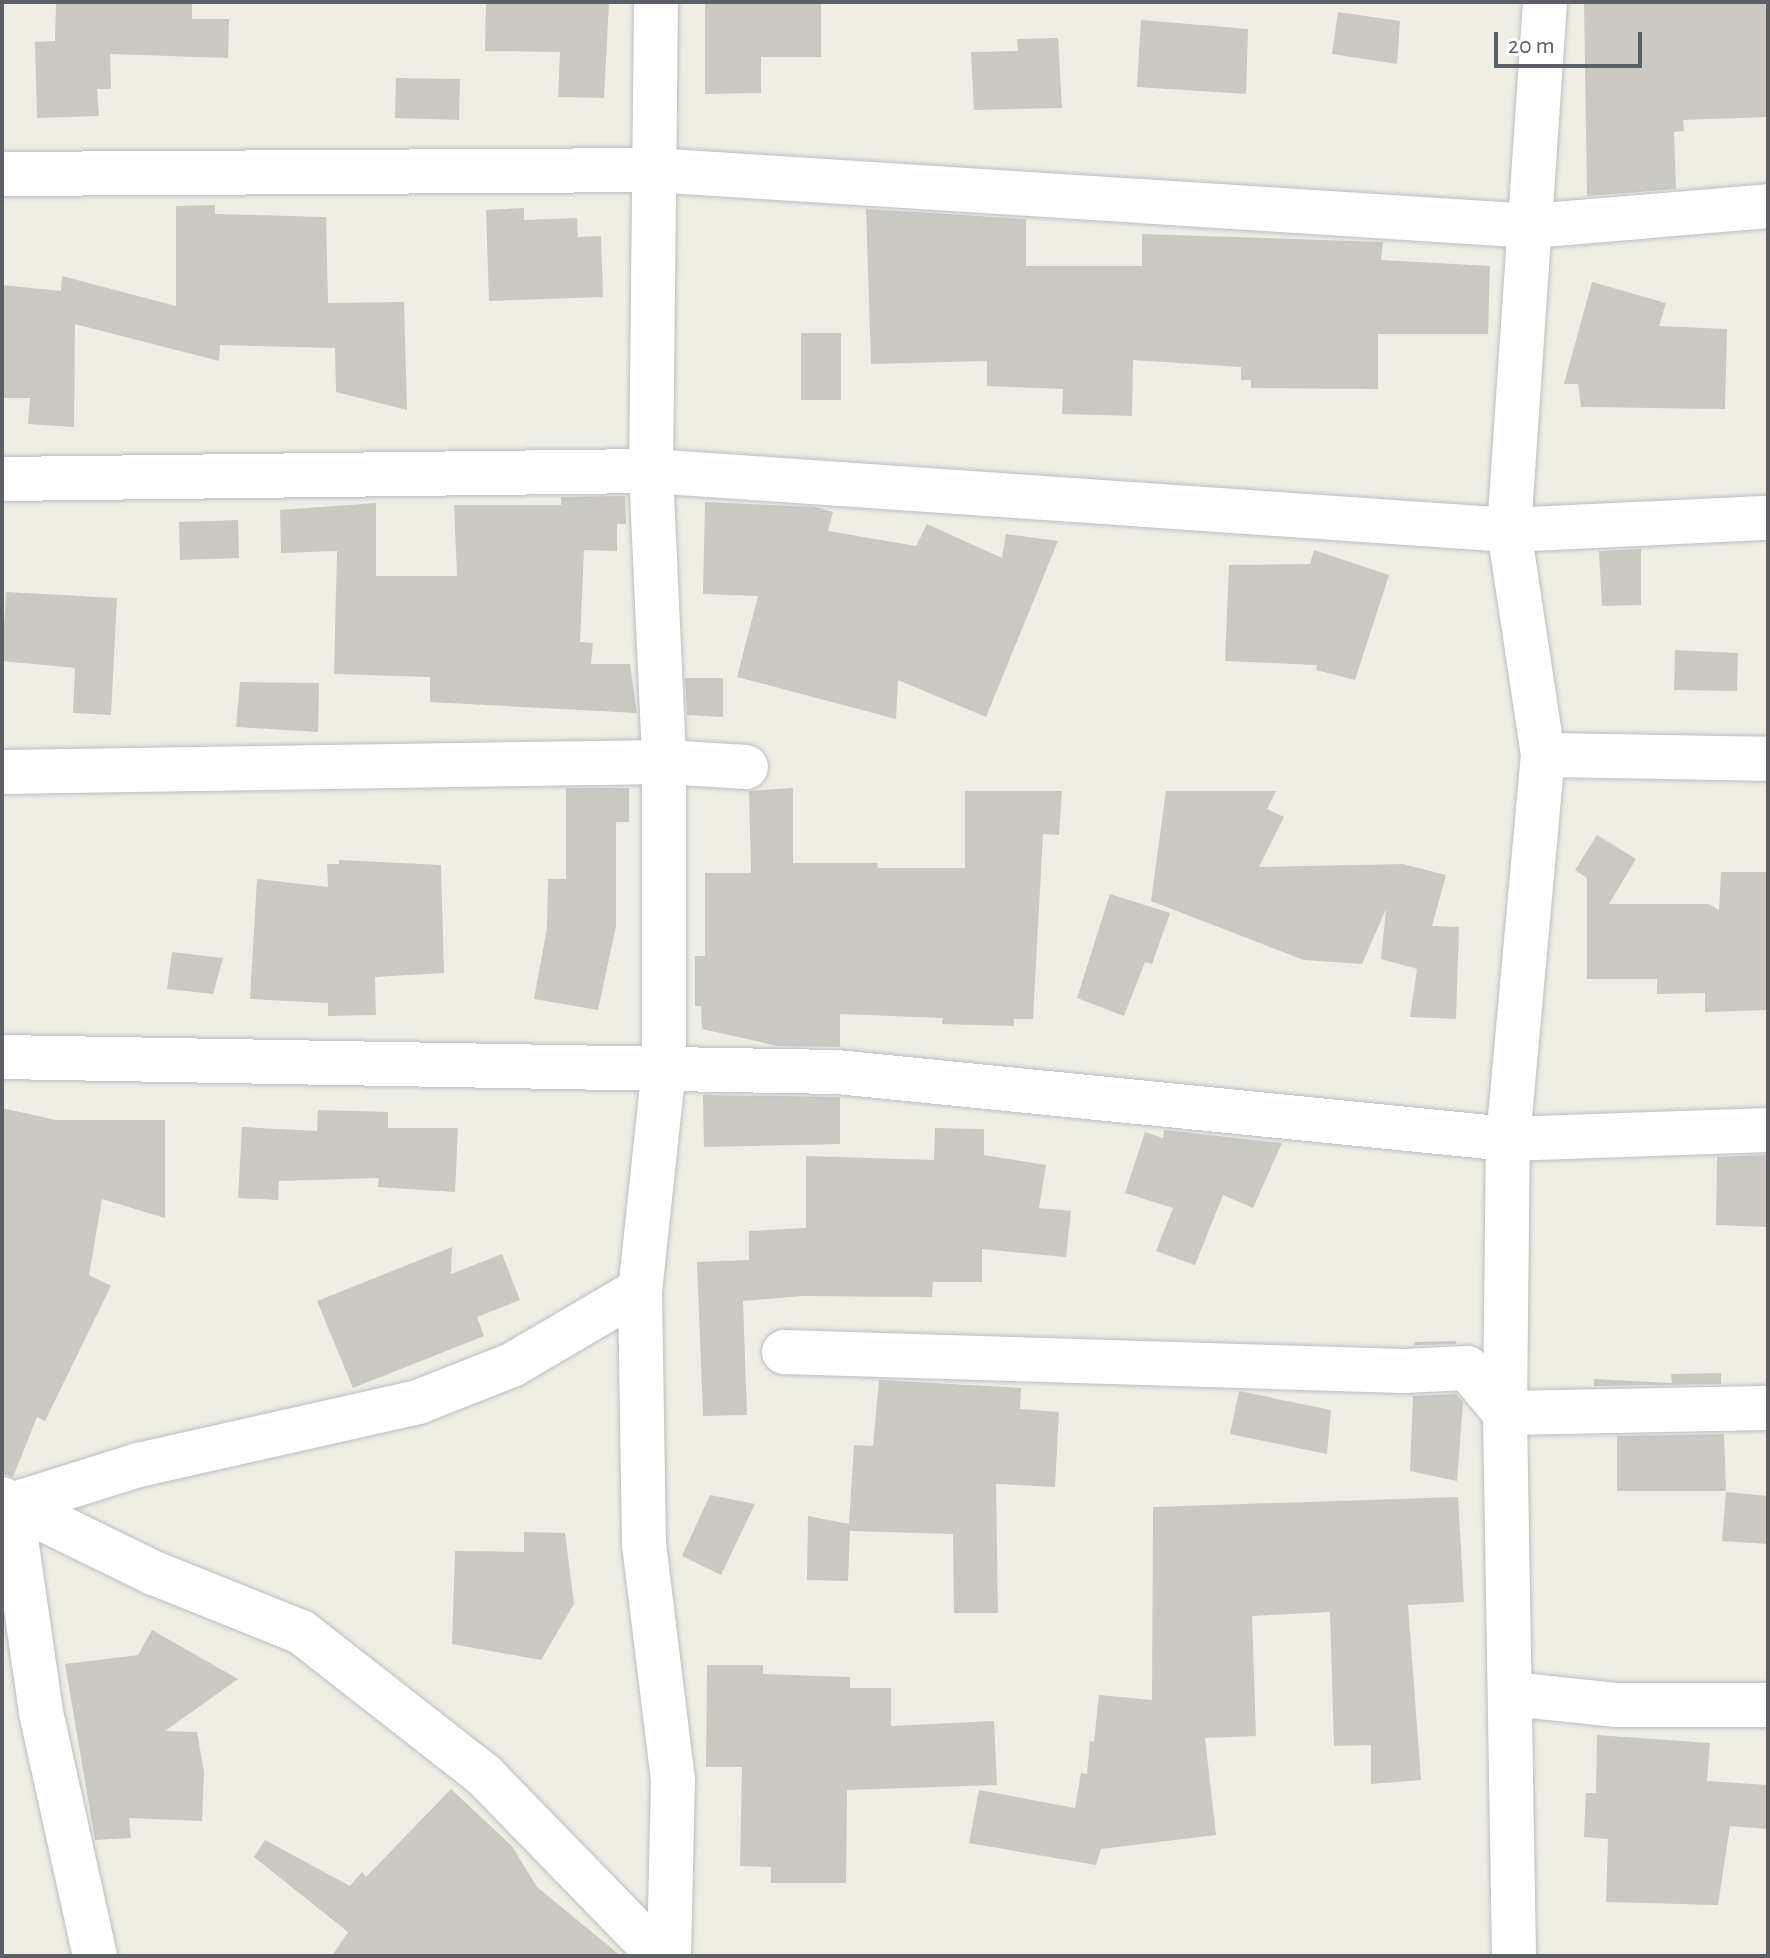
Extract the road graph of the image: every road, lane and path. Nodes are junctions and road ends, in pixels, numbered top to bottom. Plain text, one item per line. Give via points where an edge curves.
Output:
1 (656, 2) edge
2 (1545, 2) edge
3 (652, 170) junction
4 (2, 174) edge
5 (1768, 206) edge
6 (1532, 226) junction
7 (651, 471) junction
8 (2, 479) edge
9 (1768, 518) edge
10 (1509, 530) junction
11 (1543, 755) junction
12 (1768, 759) edge
13 (664, 762) junction
14 (746, 767) dead end
15 (2, 772) edge
16 (2, 1057) edge
17 (664, 1067) junction
18 (1768, 1130) edge
19 (1508, 1139) junction
20 (640, 1290) junction
21 (784, 1352) dead end
22 (1768, 1408) edge
23 (1505, 1413) junction
24 (6, 1502) edge
25 (1511, 1694) junction
26 (1768, 1705) edge
27 (95, 1956) edge
28 (660, 1956) edge
29 (669, 1956) edge
30 (1514, 1956) edge

1 - 3 street
2 - 6 street
3 - 4 street
3 - 6 street
3 - 7 street
5 - 6 street
6 - 10 street
7 - 8 street
7 - 10 street
7 - 13 street
9 - 10 street
10 - 11 street
11 - 12 street
11 - 19 street
13 - 14 street
13 - 15 street
13 - 17 street
16 - 17 street
17 - 19 street via 837,1072
17 - 20 street
18 - 19 street
19 - 23 street
20 - 24 street via 512,1365 418,1402 139,1465
20 - 29 street via 644,1544 673,1779
21 - 23 street via 1404,1371 1467,1368
22 - 23 street
23 - 25 street
24 - 27 street via 41,1712
24 - 28 street via 154,1573 301,1632 485,1776
25 - 26 street via 1615,1705
25 - 30 street

